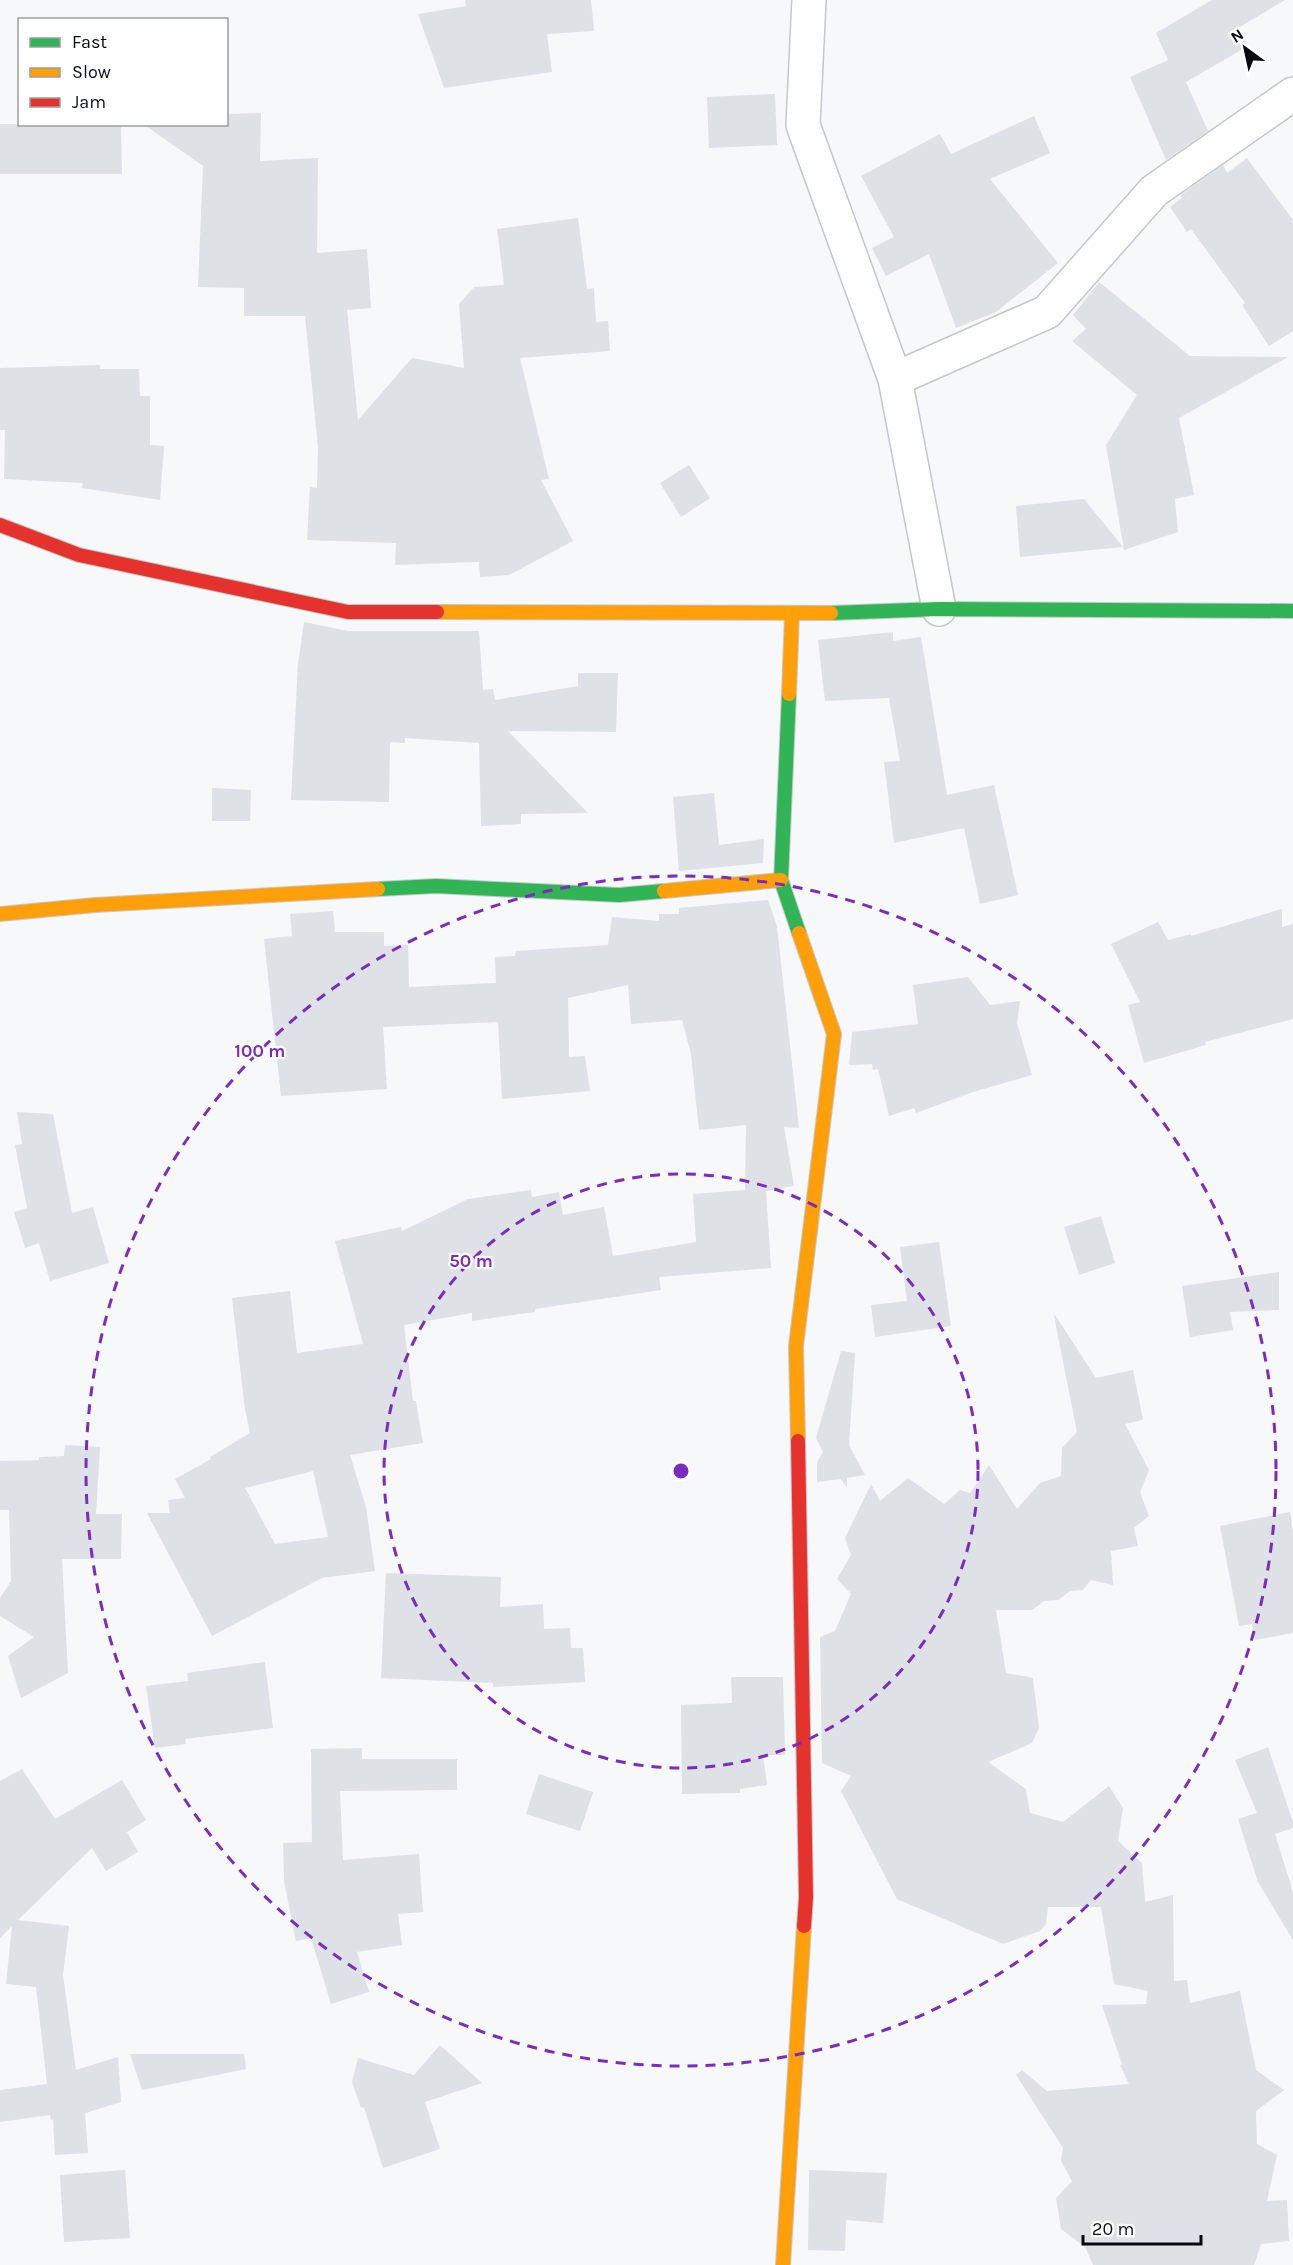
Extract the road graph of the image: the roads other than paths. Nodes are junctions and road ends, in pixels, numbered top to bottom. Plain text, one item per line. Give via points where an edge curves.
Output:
1 (809, 0) edge
2 (1293, 93) edge
3 (895, 379) junction
4 (0, 525) edge
5 (939, 609) junction
6 (1293, 611) edge
7 (792, 614) junction
8 (782, 880) junction
9 (0, 914) edge
10 (783, 2265) edge

1 - 3 street via 803,125
2 - 3 street via 1154,191 1047,312
3 - 5 street
4 - 7 street via 79,555 348,612
5 - 6 street
5 - 7 street
7 - 8 street
8 - 9 street via 619,895 436,886
8 - 10 street via 834,1034 796,1346 806,1897

